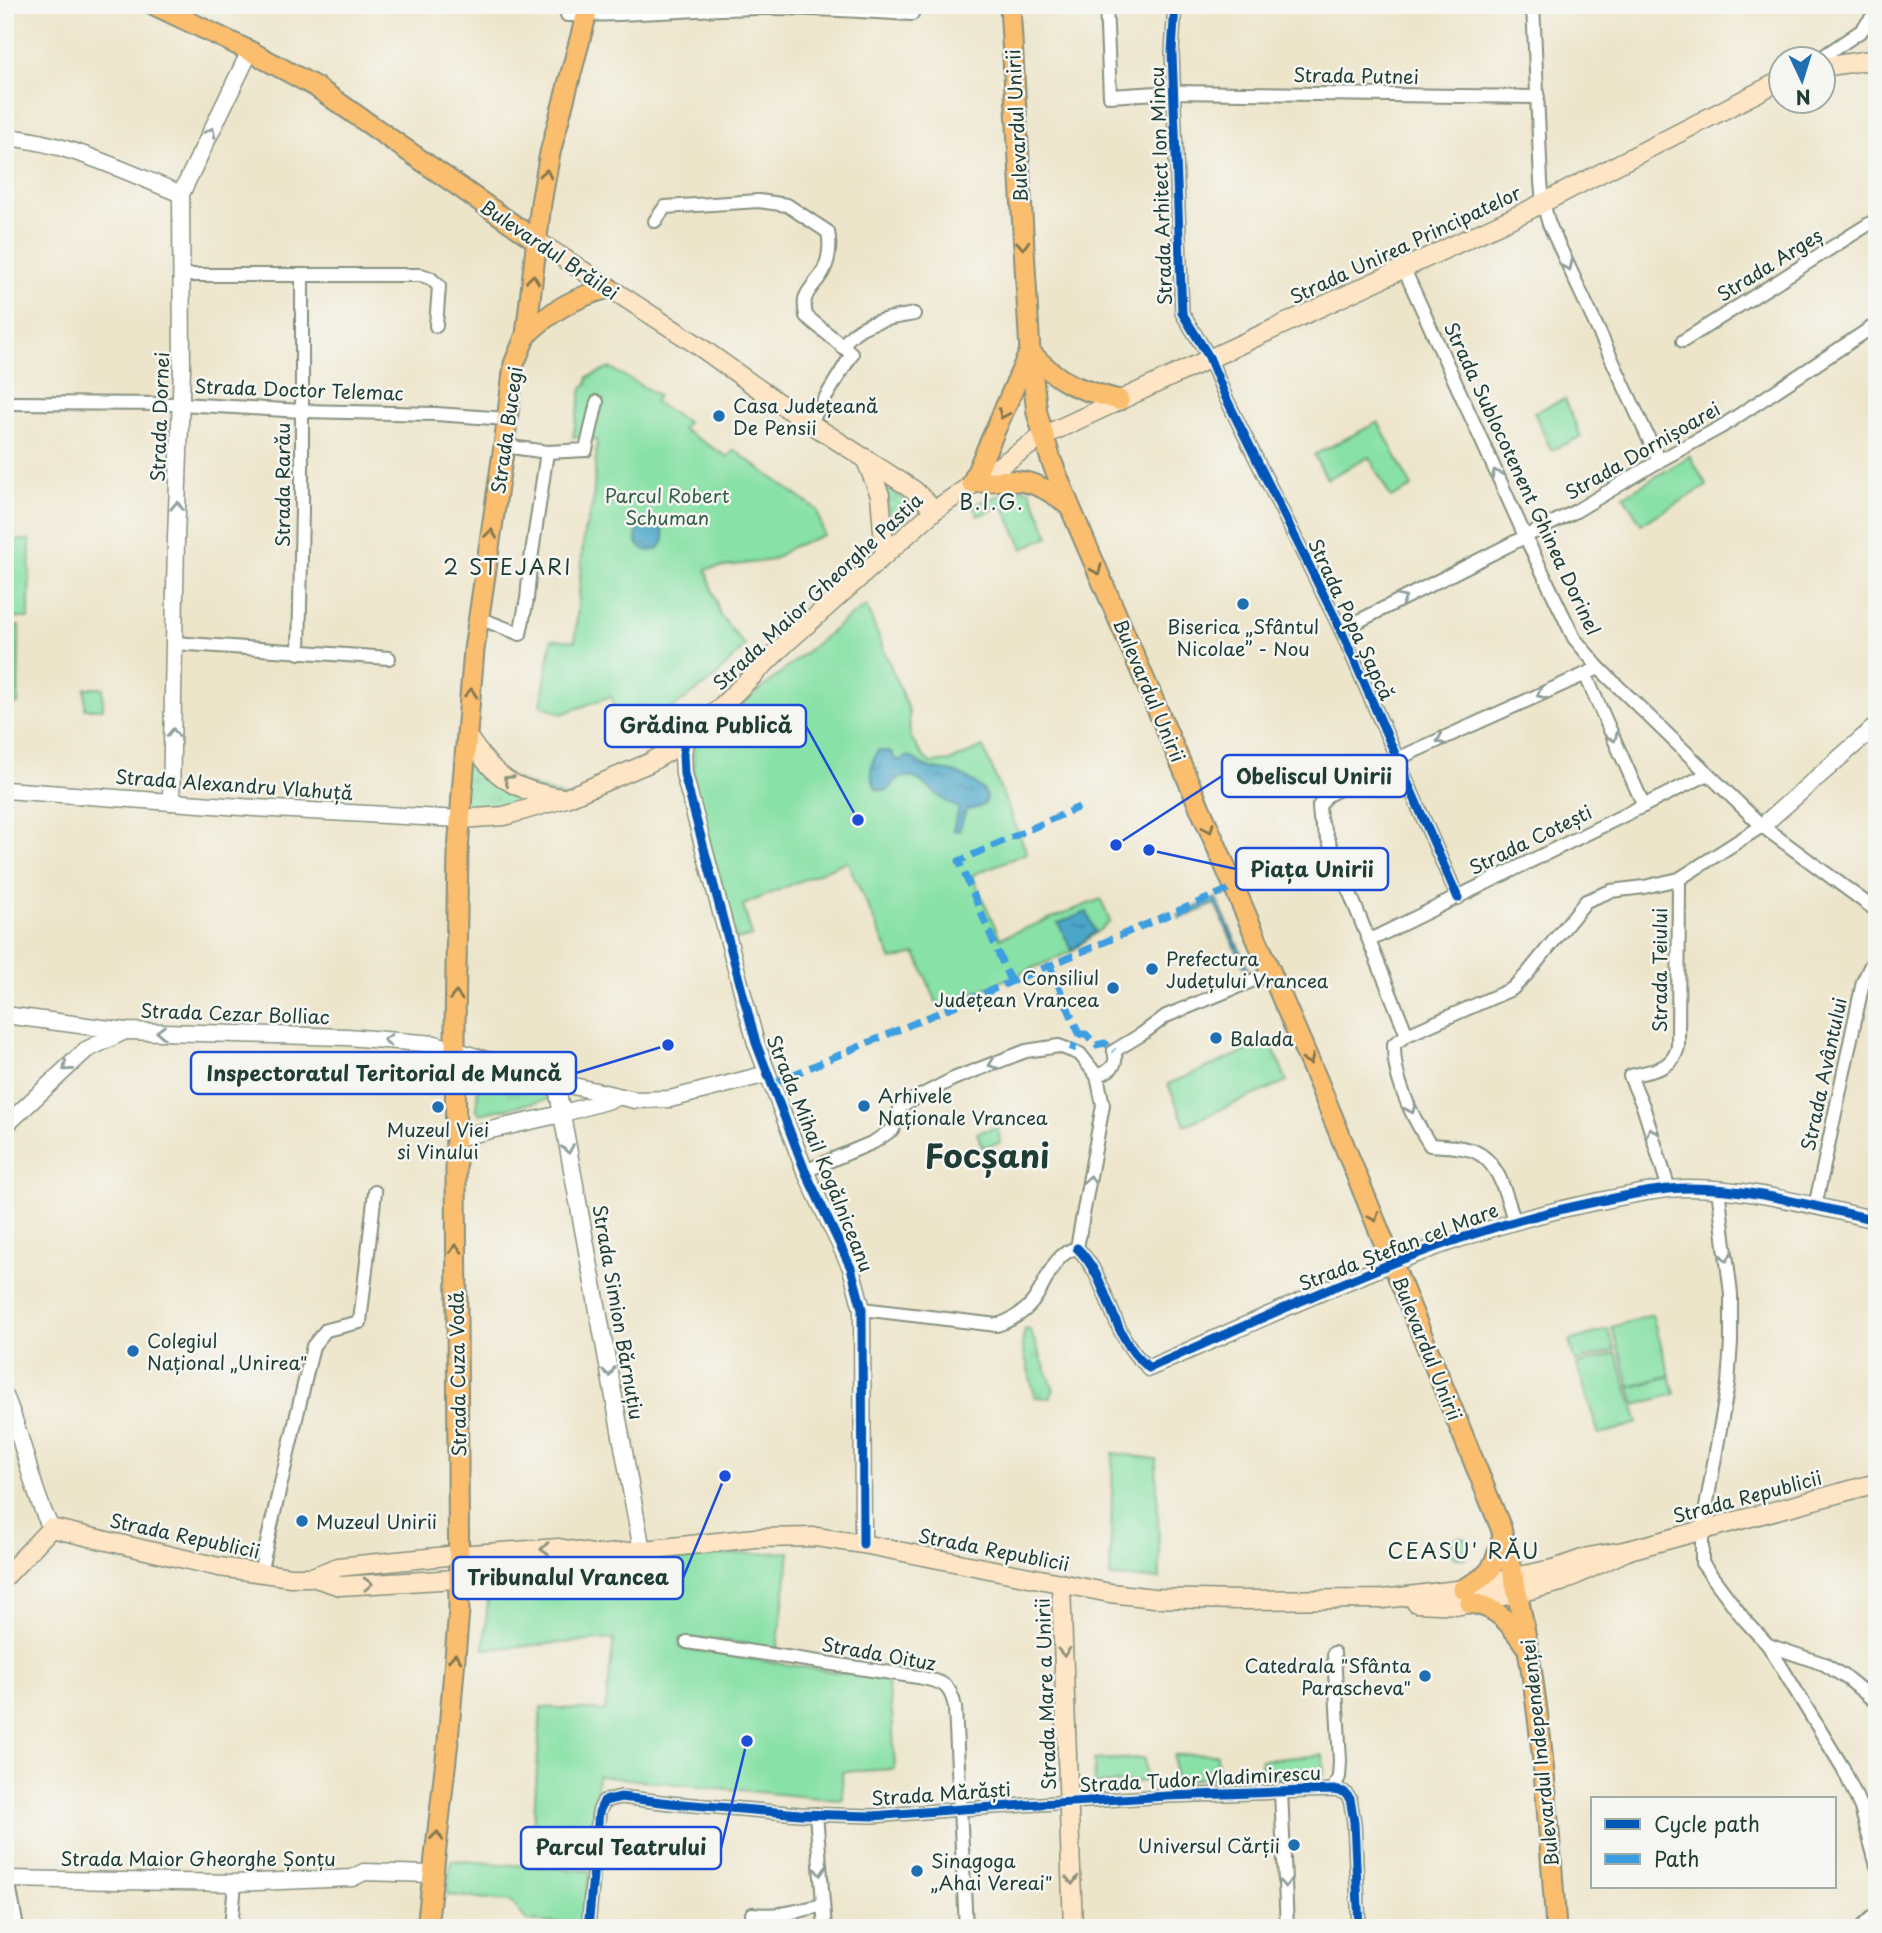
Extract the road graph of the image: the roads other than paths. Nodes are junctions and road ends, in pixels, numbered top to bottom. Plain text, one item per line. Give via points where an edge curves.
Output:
1 (154, 5) edge
2 (1010, 5) edge
3 (1106, 5) edge
4 (1175, 5) edge
5 (1533, 5) edge
6 (1877, 11) edge
7 (581, 12) edge
8 (912, 14) dead end
9 (1836, 48) edge
10 (250, 51) junction
11 (1877, 59) edge
12 (1836, 65) edge
13 (1766, 88) edge
14 (1173, 92) junction
15 (1538, 97) junction
16 (5, 137) edge
17 (181, 194) junction
18 (1543, 203) junction
19 (1877, 219) edge
20 (656, 221) dead end
21 (537, 242) junction
22 (1404, 269) junction
23 (183, 275) junction
24 (302, 276) junction
25 (609, 288) junction
26 (914, 314) dead end
27 (1877, 324) edge
28 (436, 326) dead end
29 (526, 335) junction
30 (1683, 341) dead end
31 (842, 347) junction
32 (1030, 352) junction
33 (1209, 358) junction
34 (1119, 400) junction
35 (597, 402) dead end
36 (5, 403) edge
37 (180, 404) junction
38 (302, 411) junction
39 (507, 419) junction
40 (810, 423) junction
41 (1043, 436) junction
42 (504, 446) junction
43 (547, 452) junction
44 (865, 458) junction
45 (1659, 461) junction
46 (972, 482) junction
47 (1070, 508) junction
48 (935, 510) junction
49 (1525, 536) junction
50 (885, 555) junction
51 (479, 618) junction
52 (1341, 630) junction
53 (174, 643) junction
54 (299, 653) junction
55 (389, 658) dead end
56 (1598, 668) junction
57 (1585, 674) junction
58 (1877, 725) edge
59 (467, 736) junction
60 (685, 742) junction
61 (1397, 759) junction
62 (1708, 774) junction
63 (5, 790) edge
64 (566, 798) junction
65 (171, 802) junction
66 (1644, 806) junction
67 (460, 819) junction
68 (1762, 826) junction
69 (1679, 879) junction
70 (1458, 898) junction
71 (1877, 911) edge
72 (1370, 940) junction
73 (1877, 952) edge
74 (1271, 973) junction
75 (5, 1015) edge
76 (125, 1031) junction
77 (1407, 1035) junction
78 (456, 1049) junction
79 (767, 1074) junction
80 (1097, 1076) junction
81 (556, 1082) junction
82 (618, 1097) junction
83 (561, 1114) junction
84 (5, 1126) edge
85 (456, 1138) junction
86 (806, 1171) junction
87 (1669, 1189) junction
88 (1718, 1189) junction
89 (374, 1192) dead end
90 (1815, 1207) junction
91 (1514, 1220) junction
92 (1877, 1220) edge
93 (1077, 1248) junction
94 (1393, 1263) junction
95 (862, 1309) junction
96 (1149, 1368) joint
97 (5, 1396) edge
98 (12, 1426) edge
99 (1877, 1483) edge
100 (51, 1528) junction
101 (1702, 1530) junction
102 (1503, 1536) junction
103 (863, 1544) junction
104 (642, 1550) junction
105 (457, 1555) junction
106 (598, 1555) junction
107 (260, 1573) junction
108 (5, 1577) edge
109 (312, 1577) junction
110 (457, 1579) junction
111 (1061, 1584) junction
112 (1517, 1586) junction
113 (1466, 1596) junction
114 (687, 1642) dead end
115 (1768, 1645) junction
116 (1529, 1651) junction
117 (1334, 1653) dead end
118 (1877, 1703) edge
119 (1281, 1790) junction
120 (1333, 1790) junction
121 (1070, 1802) junction
122 (961, 1809) junction
123 (816, 1814) junction
124 (1877, 1866) edge
125 (432, 1874) junction
126 (6, 1879) edge
127 (236, 1883) junction
128 (823, 1905) junction
129 (1877, 1913) edge
130 (17, 1928) edge
131 (231, 1928) edge
132 (426, 1928) edge
133 (588, 1928) edge
134 (755, 1928) edge
135 (825, 1928) edge
136 (966, 1928) edge
137 (1073, 1928) edge
138 (1287, 1928) edge
139 (1359, 1928) edge
140 (1556, 1928) edge
141 (1861, 1928) edge

1 - 10 main road, Bulevardul Brăilei
2 -> 32 main road, Bulevardul Unirii
3 - 14 street, Strada Putnei via 1110,96
4 - 14 street, Strada Arhitect Ion Mincu
5 - 15 street
6 - 9 street via 1861,31
7 - 8 street via 814,8
21 -> 7 main road, Strada Bucegi via 550,153
17 -> 10 street, Strada Dornei
10 - 21 main road, Bulevardul Brăilei via 316,87
11 - 12 main road
13 - 18 main road, Strada Unirea Principatelor
14 - 15 street, Strada Putnei
14 - 33 street, Strada Arhitect Ion Mincu via 1182,313
15 - 18 street
16 - 17 street via 82,154
17 - 23 street, Strada Dornei
18 - 22 main road, Strada Unirea Principatelor
18 -> 45 street
19 - 30 street, Strada Argeș
20 - 31 street via 665,207 759,201 787,205 828,232 823,273 804,301 806,316
21 - 25 main road, Bulevardul Brăilei
29 -> 21 main road, Strada Bucegi
22 - 33 main road, Strada Unirea Principatelor
49 -> 22 street, Strada Sublocotenent Ghinea Dorinel
23 - 24 street
23 - 37 street, Strada Dornei
24 - 28 street via 404,274 430,278 439,286
24 - 38 street, Strada Rarău
25 - 29 main road via 564,305
25 - 40 main road, Bulevardul Brăilei
26 - 31 street via 871,323 850,334
27 - 45 street, Strada Dornișoarei via 1721,427
29 - 39 main road, Strada Bucegi via 514,364
31 - 40 street via 852,354
32 - 34 main road via 1059,379
32 - 41 main road, Bulevardul Unirii
32 -> 46 main road
33 - 34 main road, Strada Unirea Principatelor
33 - 52 street, Strada Popa Șapcă
34 - 41 main road, Strada Unirea Principatelor
35 - 43 street via 586,450
36 - 37 street, Strada Doctor Telemac
37 - 38 street, Strada Doctor Telemac
53 -> 37 street, Strada Dornei
38 - 39 street, Strada Doctor Telemac
38 - 54 street, Strada Rarău
39 - 42 main road, Strada Bucegi
40 - 44 main road, Bulevardul Brăilei
41 - 46 main road, Strada Maior Gheorghe Pastia
41 - 47 main road, Bulevardul Unirii
42 - 43 street
51 -> 42 main road, Strada Bucegi
43 - 51 street via 520,634
44 - 48 main road, Bulevardul Brăilei via 914,490
44 - 50 main road via 880,495
45 - 49 street, Strada Dornișoarei
46 - 47 main road via 1035,483
46 - 48 main road, Strada Maior Gheorghe Pastia
47 -> 74 main road, Bulevardul Unirii
48 - 50 main road, Strada Maior Gheorghe Pastia
52 -> 49 street, Strada Dornișoarei
49 - 56 street, Strada Sublocotenent Ghinea Dorinel via 1574,638
50 - 60 main road, Strada Maior Gheorghe Pastia
59 -> 51 main road, Strada Bucegi
52 - 61 street, Strada Popa Șapcă
53 - 54 street
65 -> 53 street, Strada Dornei
54 - 55 street
56 - 57 street
56 - 62 street, Strada Sublocotenent Ghinea Dorinel
57 -> 61 street
57 -> 66 street
58 - 68 street
64 -> 59 main road via 512,784 483,760
59 - 67 main road, Strada Bucegi
60 - 64 main road, Strada Maior Gheorghe Pastia via 649,763
60 - 79 street, Strada Mihail Kogălniceanu via 684,774
61 - 70 street, Strada Popa Șapcă
61 - 72 street via 1326,796 1319,806 1320,819
62 - 66 street, Strada Cotești
62 - 68 street, Strada Sublocotenent Ghinea Dorinel
63 - 65 street, Strada Alexandru Vlahuță
64 - 67 main road, Strada Maior Gheorghe Pastia via 504,816
65 - 67 street, Strada Alexandru Vlahuță
66 - 70 street, Strada Cotești
78 -> 67 main road, Strada Cuza Vodă
68 - 69 street
68 - 71 street, Strada Sublocotenent Ghinea Dorinel
69 - 77 street via 1611,891 1587,901 1512,989
87 -> 69 street, Strada Teiului via 1630,1076 1665,1067 1675,1059 1678,1047
70 - 72 street, Strada Cotești
72 - 77 street
73 - 90 street, Strada Avântului via 1863,982
74 - 80 street via 1166,1016 1114,1051 1115,1065
74 -> 94 main road, Bulevardul Unirii
75 - 76 street
78 -> 76 street, Strada Cezar Bolliac via 347,1038
76 -> 84 street, Strada Cezar Bolliac via 86,1050
77 -> 91 street via 1394,1044 1394,1060 1418,1126 1430,1145 1475,1152 1493,1166
78 - 81 street, Strada Cezar Bolliac
78 - 85 main road, Strada Cuza Vodă
79 - 82 street via 670,1099
79 - 86 street, Strada Mihail Kogălniceanu
80 -> 86 street via 1080,1055 1059,1046 1026,1051 953,1079 901,1106 893,1129
93 -> 80 street via 1103,1105
81 - 82 street, Strada Cezar Bolliac
81 - 83 street, Strada Simion Bărnuțiu
82 - 83 street
83 - 85 street
83 -> 104 street, Strada Simion Bărnuțiu
105 -> 85 main road, Strada Cuza Vodă
86 - 95 street, Strada Mihail Kogălniceanu via 850,1268
87 - 88 street, Strada Ștefan cel Mare
87 - 91 street, Strada Ștefan cel Mare
88 - 90 street, Strada Ștefan cel Mare
88 -> 101 street via 1731,1294 1731,1342
89 - 107 street via 360,1322 326,1330 313,1346
90 - 92 street, Strada Ștefan cel Mare
91 - 94 street, Strada Ștefan cel Mare
93 - 95 street via 1059,1256 1031,1305 997,1325
93 - 96 street via 1091,1261 1126,1340
94 - 96 street, Strada Ștefan cel Mare
94 - 102 main road, Bulevardul Unirii
95 - 103 street, Strada Mihail Kogălniceanu
97 - 98 street
98 - 100 street
99 - 101 main road, Strada Republicii
100 - 107 main road, Strada Republicii
100 - 108 main road
101 - 112 main road, Strada Republicii via 1588,1557
101 - 115 street via 1702,1563
102 - 112 main road, Bulevardul Unirii
102 - 113 main road via 1494,1564
103 - 104 main road, Strada Republicii via 783,1537
103 - 111 main road, Strada Republicii
104 - 106 main road, Strada Republicii
106 -> 105 main road, Strada Republicii via 559,1548
105 - 109 main road, Strada Republicii via 338,1567
105 - 110 main road, Strada Cuza Vodă
106 - 110 main road, Strada Republicii via 561,1569
107 - 109 main road, Strada Republicii
109 -> 110 main road, Strada Republicii via 340,1586
125 -> 110 main road, Strada Cuza Vodă via 456,1649
111 - 113 main road, Strada Republicii via 1154,1598 1383,1599 1423,1604
111 -> 121 main road, Strada Mare a Unirii
112 - 113 main road, Strada Republicii
112 - 116 main road, Bulevardul Independenței
113 - 116 main road via 1504,1617
114 - 122 street, Strada Oituz via 944,1684 955,1707
115 - 118 street via 1824,1664
115 - 124 street via 1843,1768 1861,1808
116 - 140 main road, Bulevardul Independenței via 1548,1809
117 - 120 street, Strada Tudor Vladimirescu via 1339,1777
119 - 120 street, Strada Tudor Vladimirescu
119 - 121 street, Strada Tudor Vladimirescu
119 -> 138 street
120 - 139 street via 1350,1799
121 - 122 street, Strada Mărăști
121 -> 137 main road, Strada Mare a Unirii
122 - 123 street, Strada Mărăști via 873,1816
122 - 136 street, Strada Oituz
123 -> 128 street
123 - 133 street, Strada Mărăști via 621,1797 604,1801 598,1812
125 - 127 street, Strada Maior Gheorghe Șonțu via 364,1872 352,1878
125 - 132 main road, Strada Cuza Vodă
126 - 127 street, Strada Maior Gheorghe Șonțu
126 - 130 street
127 - 131 street
128 - 134 street via 797,1912 752,1914
128 - 135 street
129 - 141 street

